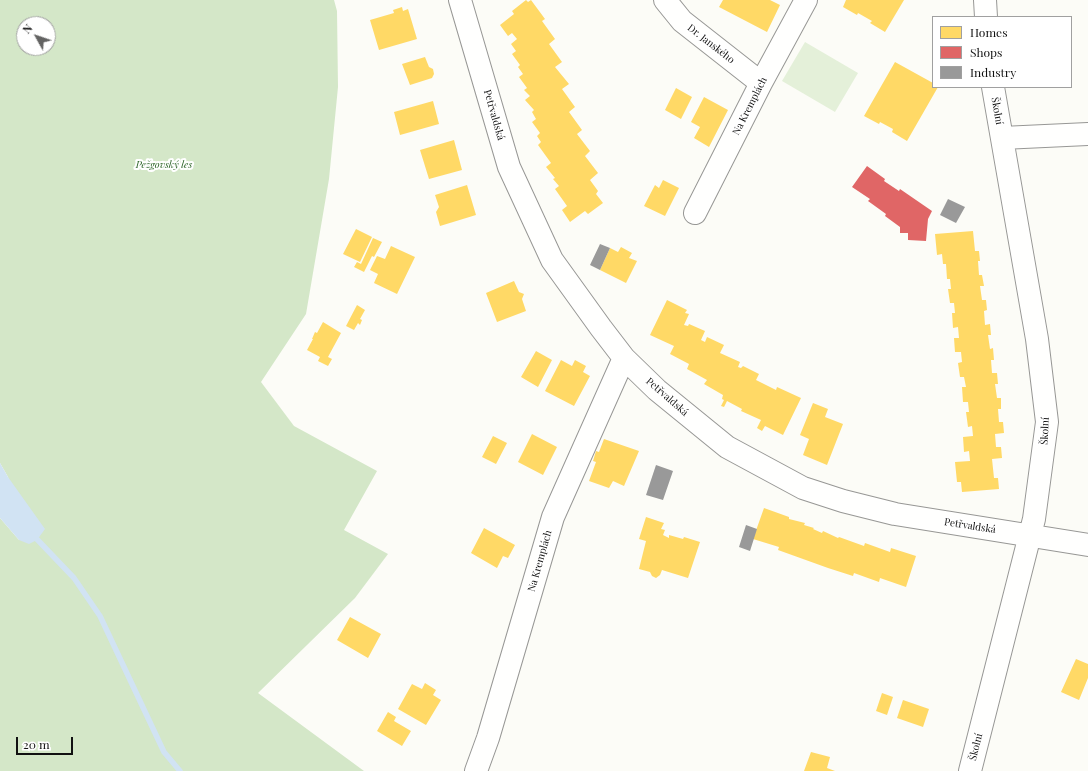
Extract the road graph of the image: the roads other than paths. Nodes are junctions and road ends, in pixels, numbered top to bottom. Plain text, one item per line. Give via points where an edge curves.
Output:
1 (460, 0) edge
2 (665, 0) edge
3 (806, 0) edge
4 (985, 0) edge
5 (986, 16) edge
6 (761, 83) junction
7 (993, 88) edge
8 (1088, 134) edge
9 (1002, 138) junction
10 (695, 213) dead end
11 (624, 358) junction
12 (1030, 535) junction
13 (1088, 544) edge
14 (476, 771) edge
15 (970, 771) edge

1 - 11 street, Petřvaldská via 509,167 552,260
2 - 6 street, Dr. Janského via 682,21
3 - 6 street, Na Kremplách
4 - 5 street
6 - 10 street, Na Kremplách
7 - 9 street, Školní
8 - 9 street
9 - 12 street, Školní via 1037,339 1047,422 1038,497
11 - 12 street, Petřvaldská via 657,390 726,447 803,488 895,514
11 - 14 street, Na Kremplách via 553,517 491,730
12 - 13 street, Petřvaldská
12 - 15 street, Školní

